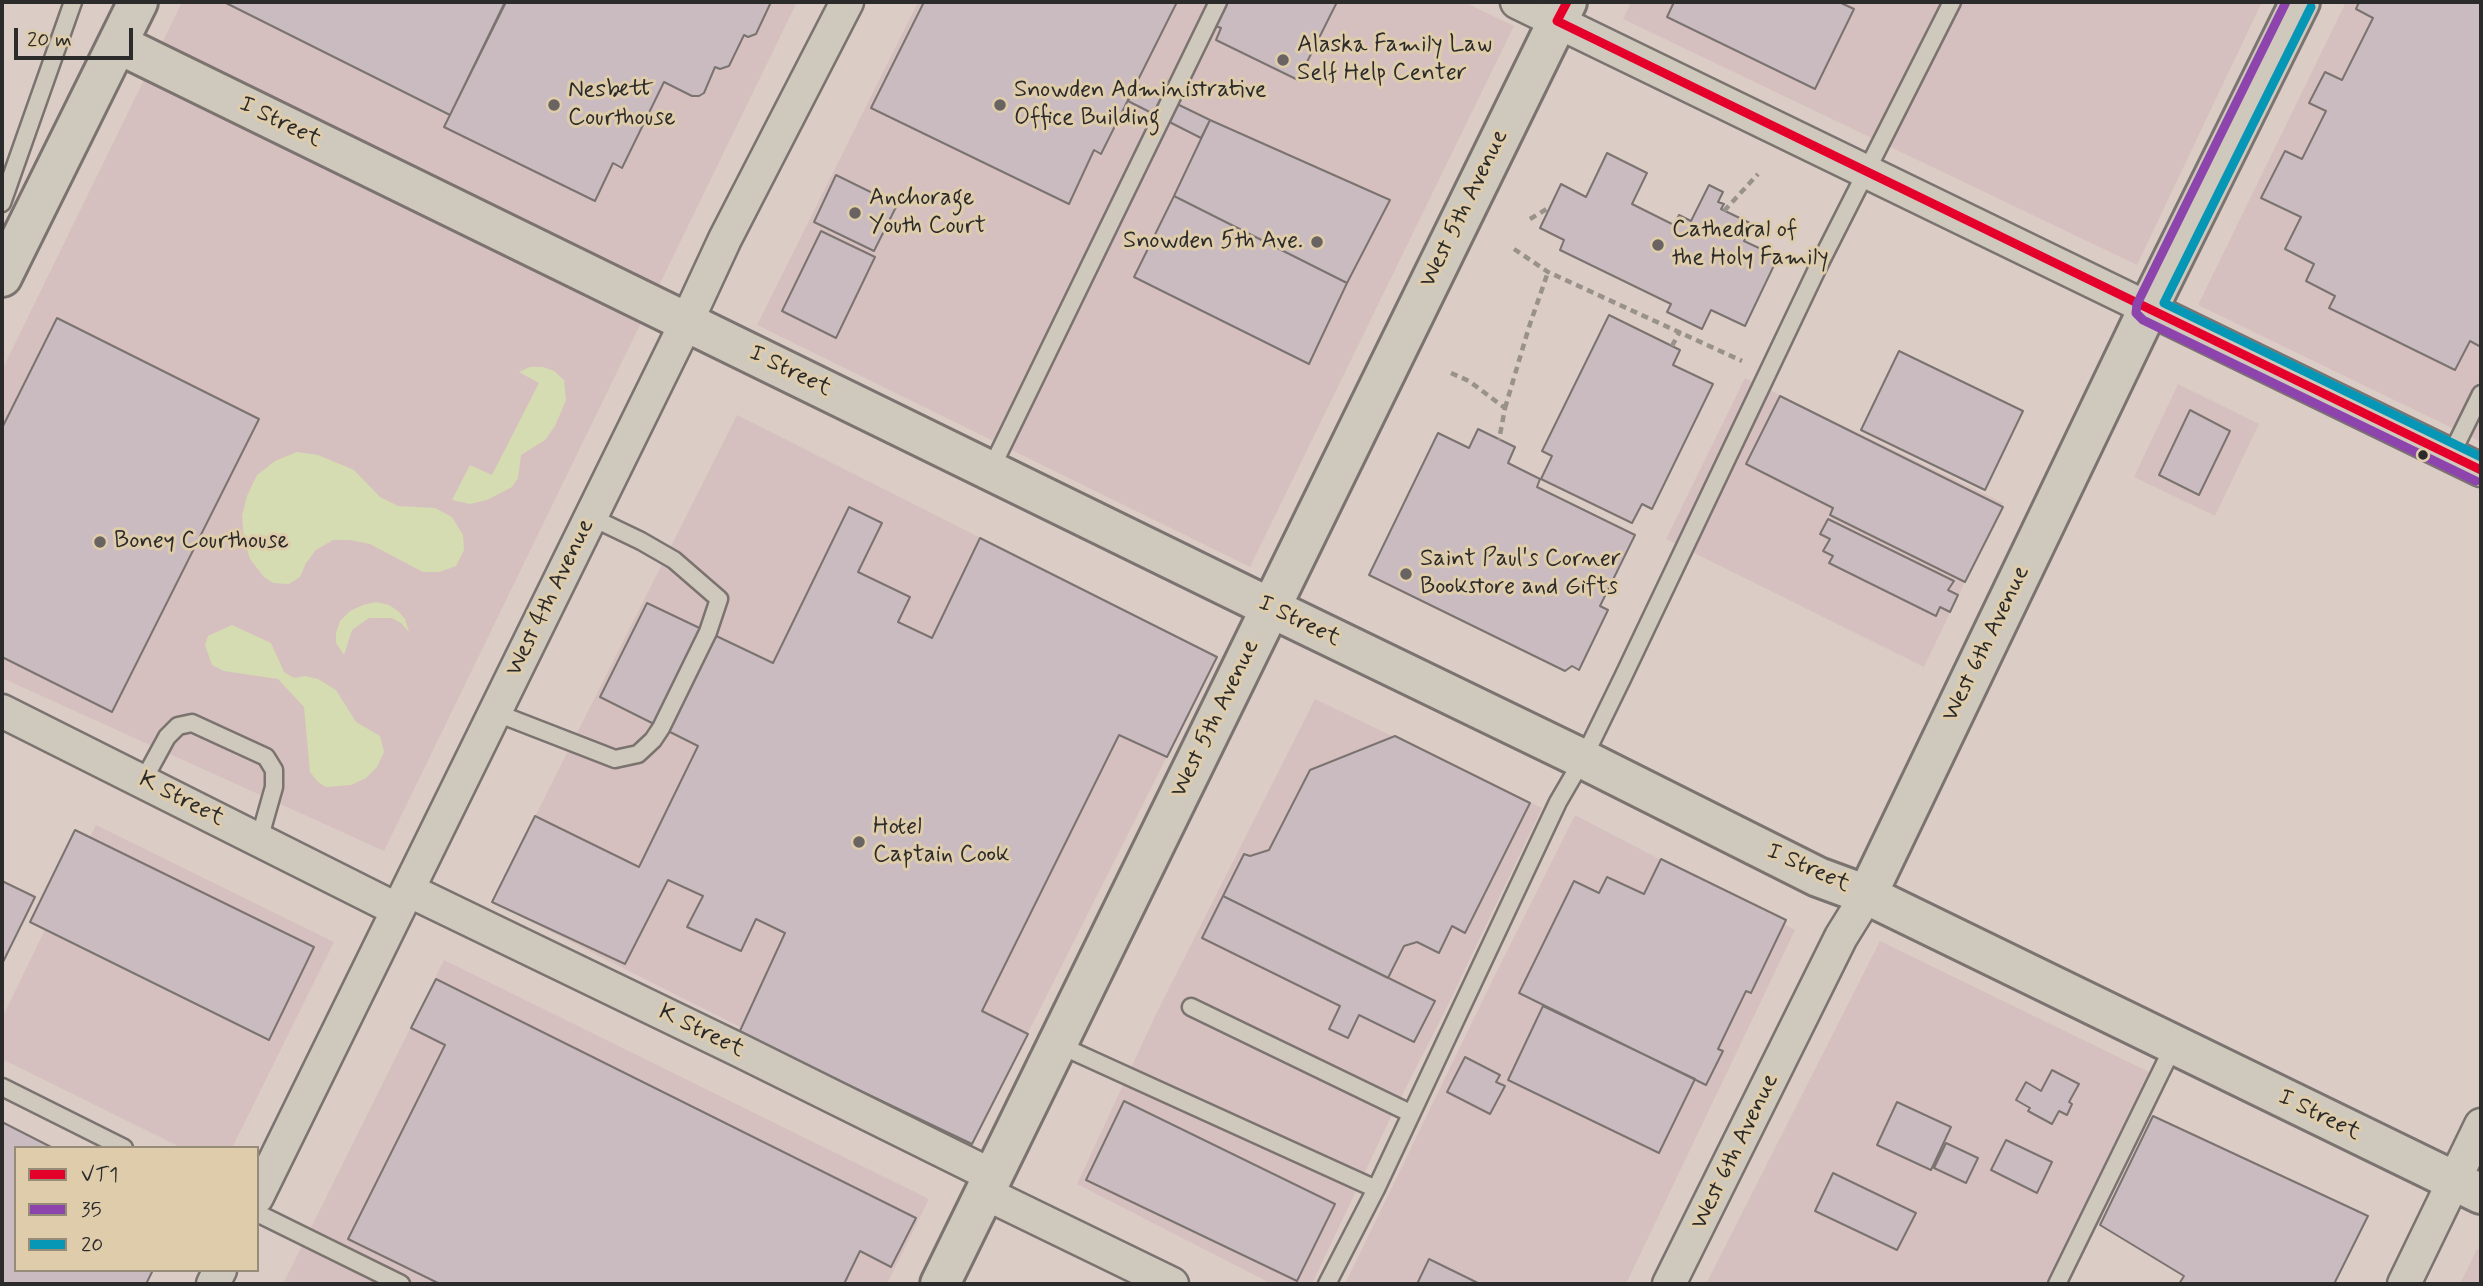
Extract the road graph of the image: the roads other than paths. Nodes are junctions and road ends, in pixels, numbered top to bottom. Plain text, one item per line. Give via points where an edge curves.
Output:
1 (138, 2) edge
2 (847, 2) edge
3 (1218, 2) edge
4 (1517, 2) edge
5 (1952, 2) edge
6 (2300, 2) edge
7 (69, 3) edge
8 (1562, 12) edge
9 (118, 44) junction
10 (1866, 172) junction
11 (2, 203) edge
12 (2, 277) edge
13 (2148, 309) junction
14 (687, 321) junction
15 (2481, 394) edge
16 (2451, 455) junction
17 (2481, 470) edge
18 (990, 471) junction
19 (591, 517) junction
20 (1271, 608) junction
21 (2, 710) edge
22 (494, 712) junction
23 (1583, 759) junction
24 (143, 781) junction
25 (259, 839) junction
26 (1867, 895) junction
27 (403, 900) junction
28 (1191, 1007) dead end
29 (1057, 1044) junction
30 (2174, 1045) junction
31 (2, 1087) edge
32 (1410, 1113) junction
33 (2481, 1125) edge
34 (120, 1146) edge
35 (989, 1184) junction
36 (2468, 1188) edge
37 (1376, 1189) junction
38 (259, 1193) edge
39 (259, 1214) edge
40 (401, 1284) edge
41 (940, 1284) edge
42 (1172, 1284) edge
43 (1327, 1284) edge
44 (1669, 1284) edge
45 (2057, 1284) edge
46 (2404, 1284) edge

1 - 9 main road
2 - 14 street, West 4th Avenue via 724,239
3 - 18 lane
4 - 8 street
5 - 10 lane
6 - 13 main road, West 6th Avenue
7 - 11 lane
8 - 10 street
8 - 20 main road, West 5th Avenue
9 - 12 main road
9 - 14 main road, I Street
10 - 13 street
10 - 23 lane
13 - 16 street
13 - 26 main road, West 6th Avenue
14 - 18 main road, I Street
14 - 19 street, West 4th Avenue
15 - 16 lane
16 - 17 street
18 - 20 main road, I Street
19 - 22 street, West 4th Avenue
19 - 22 lane via 674,560 719,599 667,716 638,754 615,759
20 - 23 main road, I Street
20 - 29 main road, West 5th Avenue
21 - 24 street, K Street
22 - 27 street, West 4th Avenue
23 - 26 main road, I Street via 1818,877
23 - 32 lane via 1558,802
24 - 25 street, K Street
24 - 25 lane via 167,737 178,726 192,723 266,757 274,770 274,787
25 - 27 street, K Street
26 - 30 main road, I Street
26 - 44 street, West 6th Avenue via 1841,937
27 - 35 street, K Street via 739,1050
27 - 38 street, West 4th Avenue
28 - 32 lane
29 - 35 main road, West 5th Avenue
29 - 37 lane
30 - 36 main road, I Street
30 - 45 lane
31 - 34 lane
32 - 37 lane
33 - 36 street
35 - 41 main road, West 5th Avenue
35 - 42 street, K Street
36 - 46 street
37 - 43 lane
39 - 40 lane

